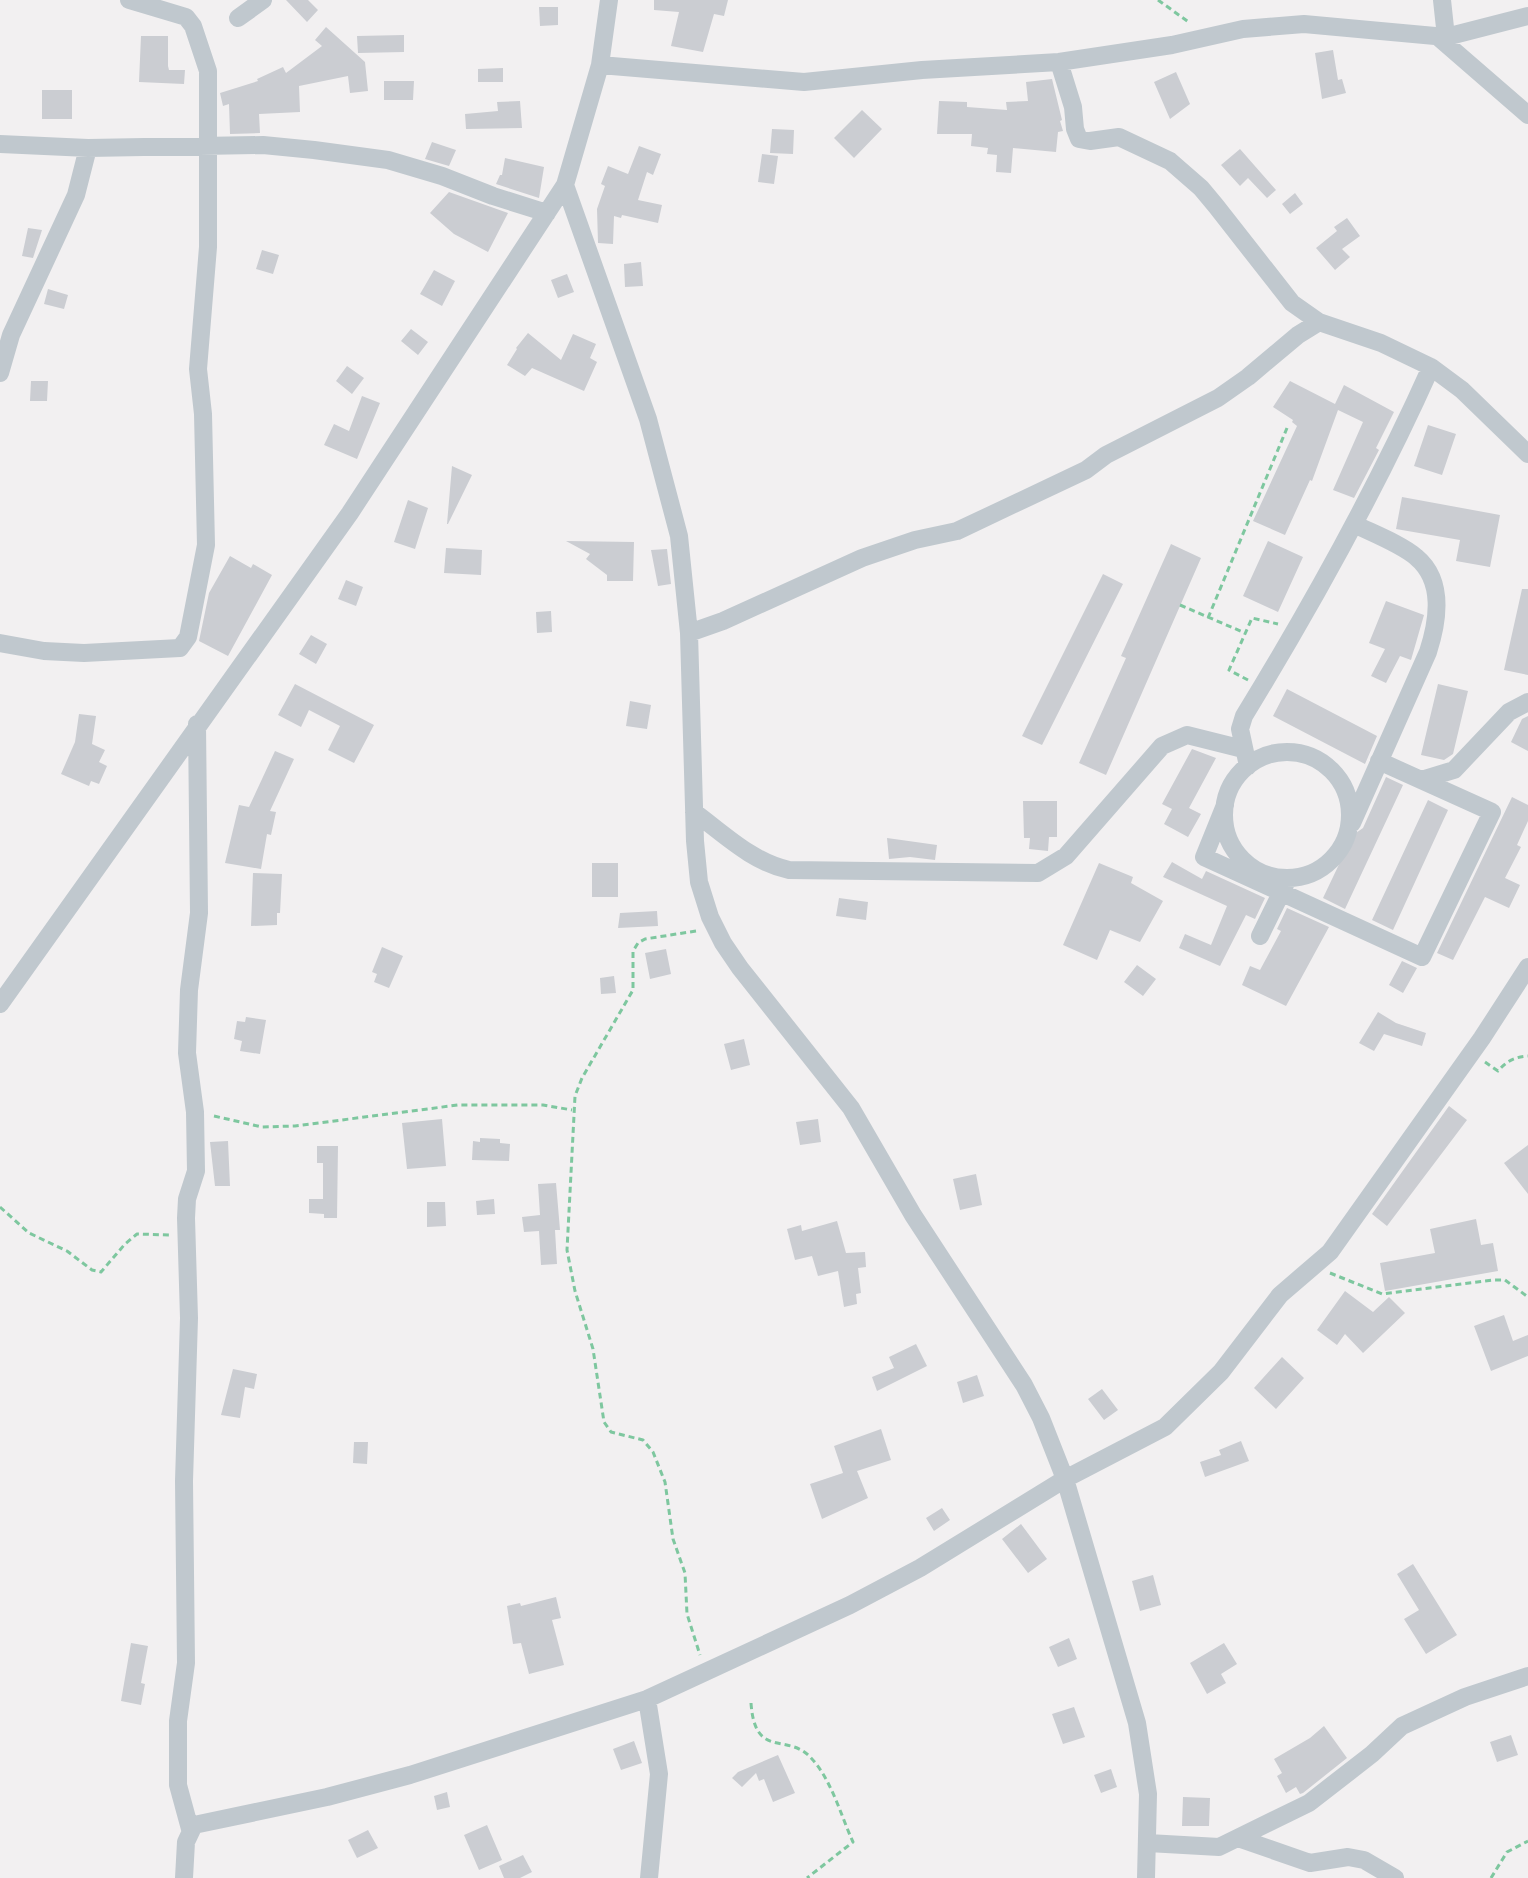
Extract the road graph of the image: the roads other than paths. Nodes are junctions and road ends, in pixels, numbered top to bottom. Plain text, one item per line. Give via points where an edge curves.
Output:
1 (129, 0) edge
2 (263, 0) edge
3 (609, 0) edge
4 (1442, 0) edge
5 (1528, 16) edge
6 (238, 18) dead end
7 (1442, 36) junction
8 (1059, 62) junction
9 (600, 65) junction
10 (1528, 115) edge
11 (0, 144) edge
12 (209, 145) junction
13 (88, 148) junction
14 (565, 185) junction
15 (547, 213) junction
16 (1319, 322) junction
17 (1431, 367) junction
18 (0, 373) edge
19 (1528, 454) edge
20 (1354, 524) junction
21 (689, 633) junction
22 (0, 643) edge
23 (1528, 702) edge
24 (197, 724) junction
25 (1246, 757) junction
26 (1379, 761) junction
27 (1421, 780) junction
28 (1225, 805) junction
29 (694, 812) junction
30 (1347, 833) junction
31 (1285, 885) junction
32 (1260, 936) dead end
33 (1528, 967) edge
34 (0, 1004) edge
35 (1065, 1479) junction
36 (1528, 1676) edge
37 (647, 1699) junction
38 (190, 1829) junction
39 (1238, 1838) junction
40 (1148, 1843) junction
41 (1141, 1877) edge
42 (184, 1878) edge
43 (649, 1878) edge
44 (1395, 1878) edge

1 - 12 street via 186,17 193,26 208,71
2 - 6 street
3 - 9 street
4 - 7 street
5 - 7 street
7 - 8 street via 1304,24 1243,29
7 - 10 street
8 - 9 street via 804,82
8 - 16 street via 1079,139 1119,137 1170,161 1208,197 1292,303
9 - 14 street
11 - 13 street
12 - 13 street
12 - 15 street via 263,145 388,160
12 - 22 street via 208,247 198,369 206,545 186,643 172,649 84,653
13 - 18 street via 76,195 11,335
14 - 15 street
14 - 21 street via 648,419 679,536
15 - 24 street via 350,513
16 - 17 street
16 - 21 street via 1218,398 1086,470 957,531 862,558
17 - 19 street
17 - 20 street
20 - 25 street via 1244,716 1240,729
20 - 26 street via 1416,556 1434,585 1438,606 1428,652
21 - 29 street
23 - 27 street via 1509,712 1454,770
24 - 34 street
24 - 38 street via 199,913 187,1053 196,1171 187,1199 186,1663 178,1734 178,1785
25 - 28 street
25 - 29 street via 1187,735 1162,746 1066,856 1038,873 789,870 758,859
25 - 30 street via 1301,753 1331,769 1348,799
26 - 27 street
26 - 30 street
27 - 31 street via 1492,812 1422,957
28 - 31 street via 1229,839 1237,854
28 - 31 street via 1204,857
29 - 35 street via 699,882 723,943 851,1108 913,1215 1024,1385
30 - 31 street via 1329,861
31 - 32 street
33 - 35 street via 1316,1267 1270,1306 1221,1372 1165,1427
35 - 37 street via 850,1605
35 - 40 street via 1137,1723 1148,1794
36 - 39 street via 1402,1726 1309,1803
37 - 38 street via 410,1775
37 - 43 street via 659,1774
38 - 42 street
39 - 40 street via 1219,1847
39 - 44 street via 1310,1863 1364,1860
40 - 41 street

